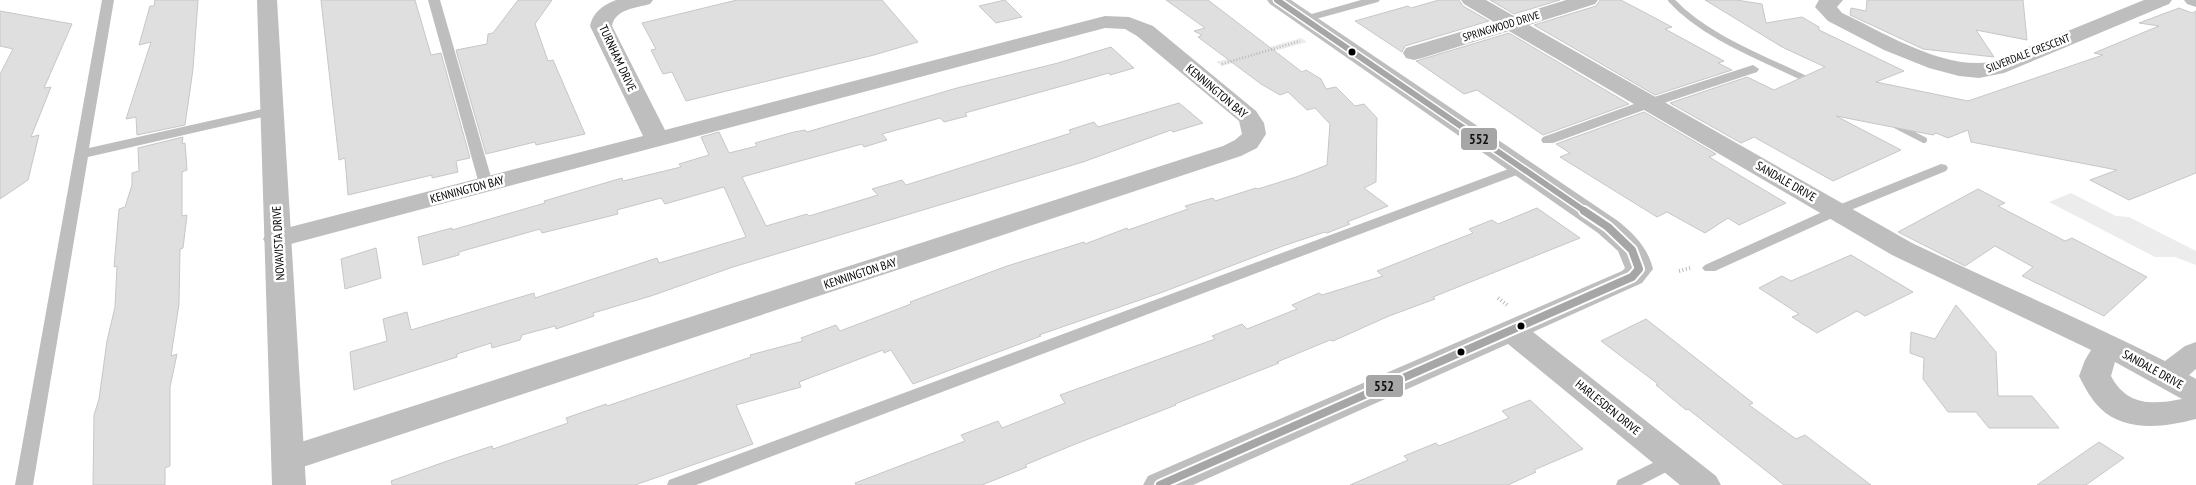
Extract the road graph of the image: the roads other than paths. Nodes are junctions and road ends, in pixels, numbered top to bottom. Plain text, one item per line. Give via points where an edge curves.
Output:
1 (108, 0) edge
2 (267, 0) edge
3 (434, 0) edge
4 (643, 0) edge
5 (1277, 0) edge
6 (1374, 0) edge
7 (1471, 0) edge
8 (1588, 0) edge
9 (1833, 0) edge
10 (2162, 0) edge
11 (1511, 23) junction
12 (1304, 30) junction
13 (1414, 53) dead end
14 (1753, 69) dead end
15 (1650, 103) junction
16 (271, 111) junction
17 (657, 139) junction
18 (1548, 140) dead end
19 (81, 154) junction
20 (1522, 168) junction
21 (1941, 168) dead end
22 (486, 184) junction
23 (1836, 211) junction
24 (278, 239) junction
25 (1710, 268) dead end
26 (1512, 330) junction
27 (2109, 345) junction
28 (2196, 353) edge
29 (2167, 376) junction
30 (2196, 393) edge
31 (2196, 407) edge
32 (1673, 460) junction
33 (289, 472) edge
34 (1178, 482) edge
35 (24, 485) edge
36 (676, 485) edge
37 (1625, 485) edge
38 (1704, 485) edge

1 - 19 lane
2 - 16 street, NOVAVISTA DRIVE
3 - 22 lane
4 - 17 street, TURNHAM DRIVE via 606,13 601,26
5 - 12 street
6 - 12 lane
7 - 11 street, SANDALE DRIVE
8 - 11 street, SPRINGWOOD DRIVE
9 - 10 street, SILVERDALE CRESCENT via 1825,8 1835,17 1925,58 1952,67 1980,71 1996,68
11 - 13 street, SPRINGWOOD DRIVE
11 - 15 street, SANDALE DRIVE
12 - 20 street
14 - 15 lane
15 - 18 lane
15 - 23 street, SANDALE DRIVE
16 - 19 lane
16 - 24 street, NOVAVISTA DRIVE
17 - 22 street, KENNINGTON BAY
17 - 33 street, KENNINGTON BAY via 1105,22 1139,26 1253,122 1255,130 1246,144 1203,160
19 - 35 lane
20 - 26 street via 1627,243 1637,258 1639,269 1632,277
20 - 36 lane
21 - 23 lane
22 - 24 street, KENNINGTON BAY
23 - 25 lane
23 - 27 street, SANDALE DRIVE via 1947,272
24 - 33 street, NOVAVISTA DRIVE
26 - 32 street, HARLESDEN DRIVE
26 - 34 street
27 - 29 street, SANDALE DRIVE
27 - 31 street, SANDALE DRIVE via 2095,376 2106,397 2115,404 2149,416 2169,415
28 - 29 street
29 - 30 street, SANDALE DRIVE
32 - 37 lane
32 - 38 street, HARLESDEN DRIVE

